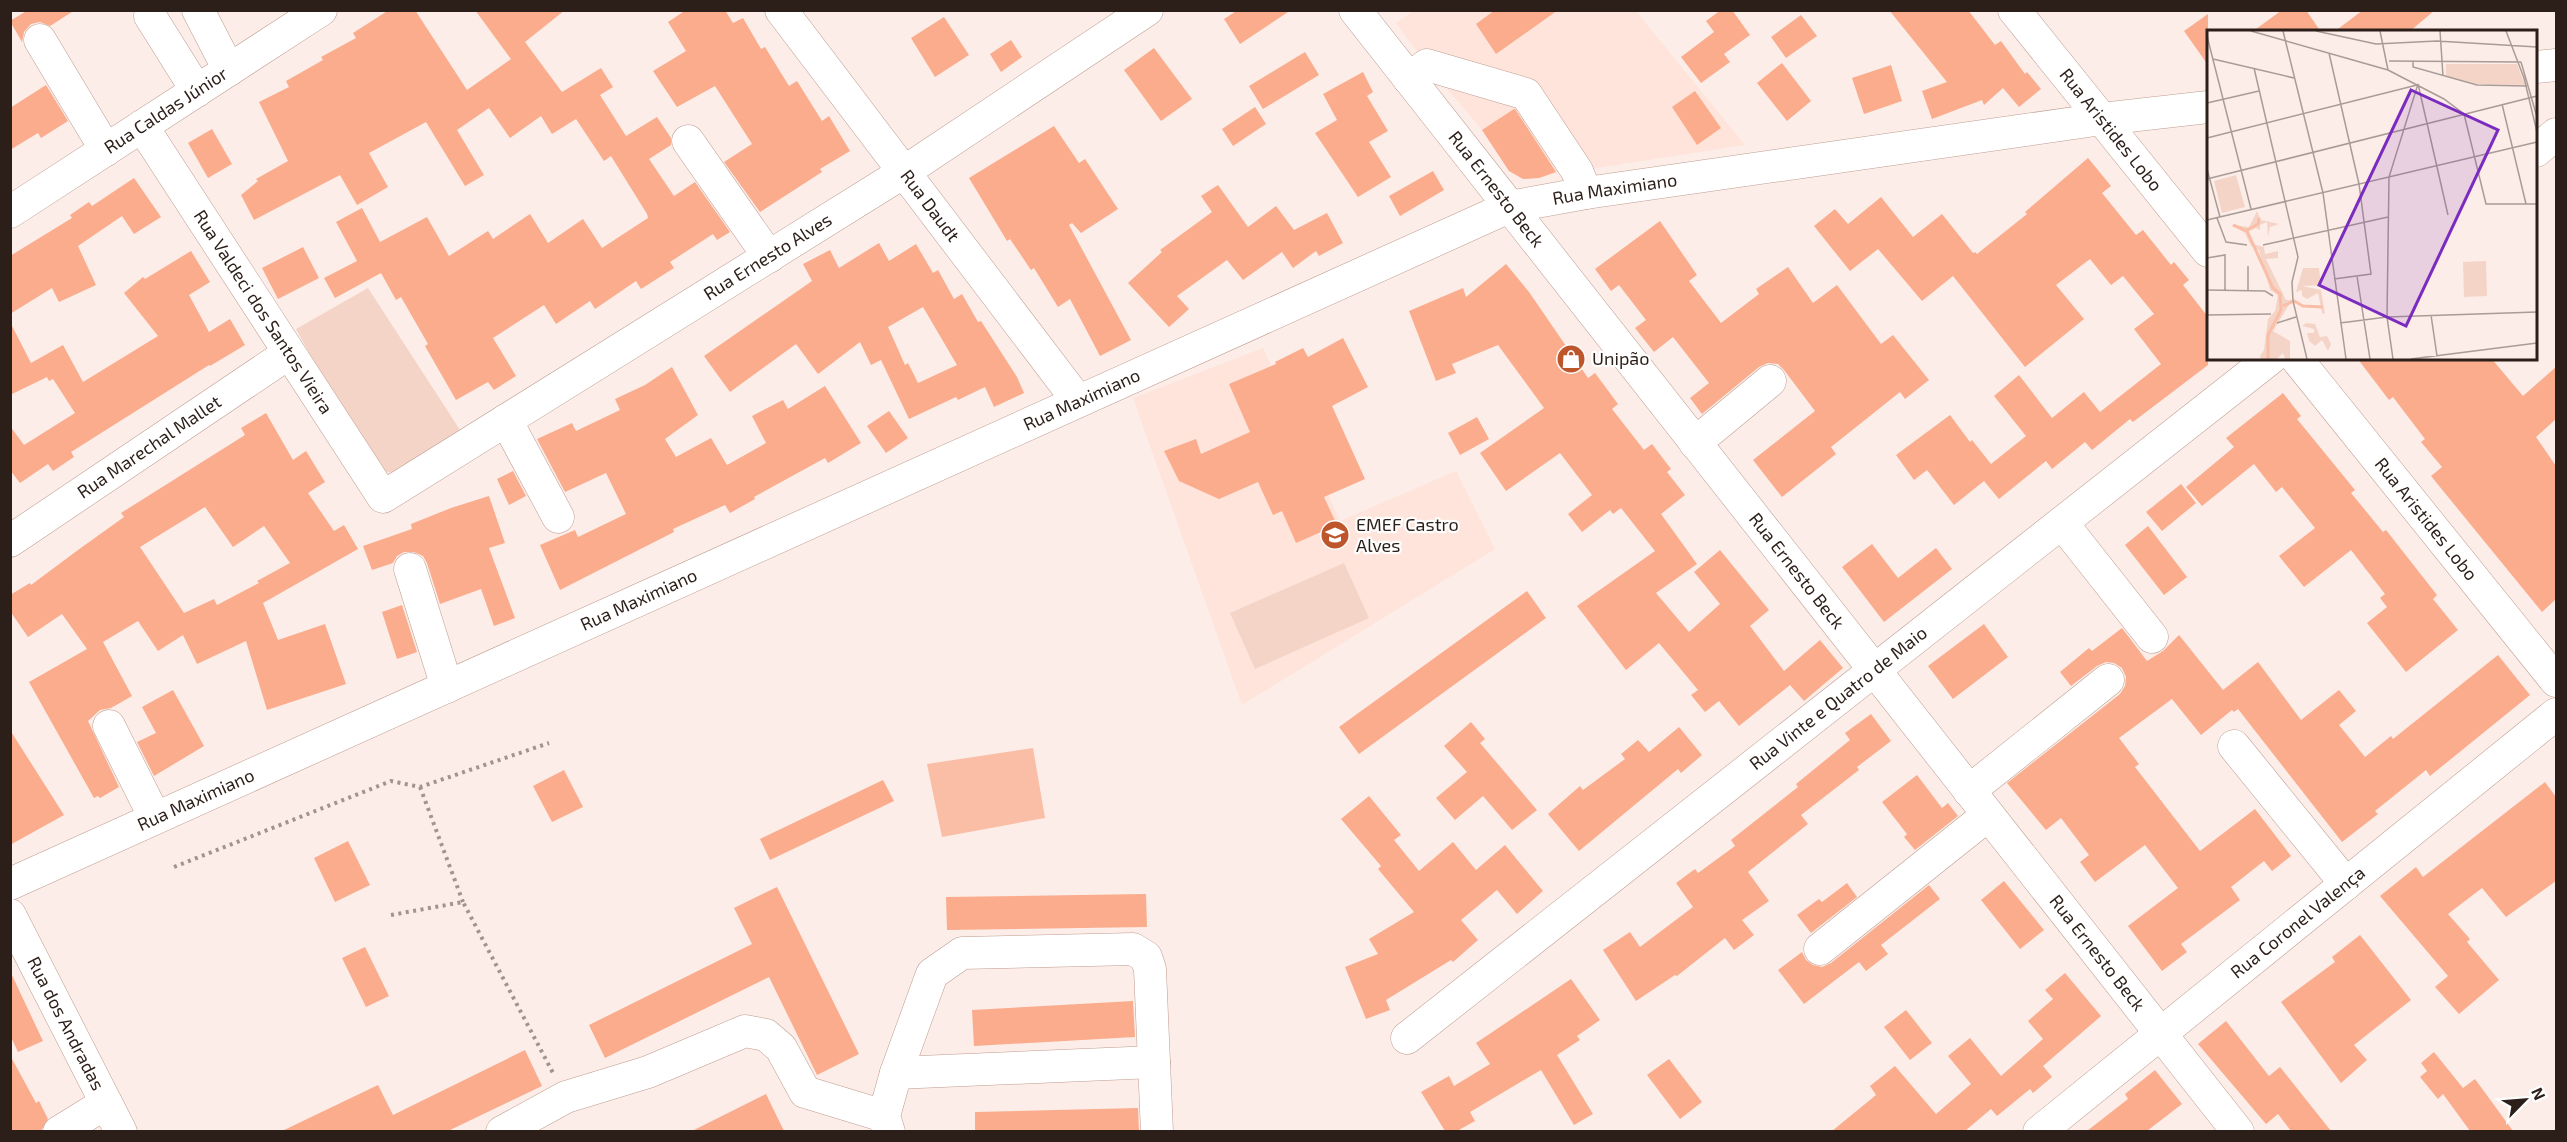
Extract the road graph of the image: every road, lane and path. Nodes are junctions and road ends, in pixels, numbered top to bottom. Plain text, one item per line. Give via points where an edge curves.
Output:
1 (198, 10) edge
2 (321, 10) edge
3 (781, 10) edge
4 (1147, 10) edge
5 (1355, 10) edge
6 (2014, 10) edge
7 (150, 16) dead end
8 (40, 40) dead end
9 (2556, 65) edge
10 (2537, 67) edge
11 (229, 70) junction
12 (1409, 79) junction
13 (197, 91) junction
14 (2207, 107) edge
15 (2102, 119) junction
16 (142, 126) junction
17 (2556, 134) edge
18 (688, 141) dead end
19 (2537, 149) edge
20 (105, 150) junction
21 (904, 172) junction
22 (1586, 193) junction
23 (1509, 207) junction
24 (10, 212) edge
25 (2207, 250) edge
26 (769, 257) junction
27 (289, 353) junction
28 (2268, 360) edge
29 (2298, 360) edge
30 (1770, 381) dead end
31 (1078, 401) junction
32 (506, 420) junction
33 (1695, 443) junction
34 (383, 497) joint
35 (558, 517) dead end
36 (2062, 523) junction
37 (10, 541) edge
38 (410, 569) dead end
39 (2152, 637) dead end
40 (1874, 671) junction
41 (2108, 680) dead end
42 (2556, 681) edge
43 (447, 687) junction
44 (2556, 714) edge
45 (109, 726) dead end
46 (549, 743) dead end
47 (2234, 746) dead end
48 (420, 787) junction
49 (1969, 791) junction
50 (1988, 815) junction
51 (155, 818) junction
52 (174, 867) dead end
53 (10, 884) edge
54 (2346, 884) junction
55 (463, 902) junction
56 (10, 915) edge
57 (391, 915) dead end
58 (1820, 949) dead end
59 (2161, 1033) junction
60 (1407, 1038) dead end
61 (1154, 1062) junction
62 (896, 1073) junction
63 (566, 1098) junction
64 (106, 1103) junction
65 (886, 1124) edge
66 (59, 1131) edge
67 (121, 1131) edge
68 (502, 1131) edge
69 (1157, 1131) edge
70 (2039, 1131) edge
71 (2238, 1131) edge

1 - 11 street
2 - 11 street, Rua Caldas Júnior
3 - 21 street, Rua Daudt
4 - 21 street, Rua Ernesto Alves
5 - 12 street, Rua Ernesto Beck
6 - 15 street, Rua Aristides Lobo
7 - 13 street
8 - 20 street
9 - 10 street
11 - 13 street, Rua Caldas Júnior
12 - 22 street via 1427,65 1526,94 1577,171
12 - 23 street, Rua Ernesto Beck
13 - 16 street, Rua Caldas Júnior
14 - 15 street, Rua Maximiano
15 - 22 street, Rua Maximiano
15 - 25 street, Rua Aristides Lobo
16 - 20 street, Rua Caldas Júnior
16 - 27 street, Rua Valdeci dos Santos Vieira
17 - 19 street
18 - 26 street
20 - 24 street, Rua Caldas Júnior
21 - 26 street, Rua Ernesto Alves
21 - 31 street, Rua Daudt
22 - 23 street, Rua Maximiano
23 - 31 street, Rua Maximiano
23 - 33 street, Rua Ernesto Beck
26 - 32 street, Rua Ernesto Alves
27 - 34 street, Rua Valdeci dos Santos Vieira
27 - 37 street, Rua Marechal Mallet
28 - 36 street, Rua Vinte e Quatro de Maio
29 - 42 street, Rua Aristides Lobo
30 - 33 street
31 - 43 street, Rua Maximiano
32 - 34 street, Rua Ernesto Alves
32 - 35 street
33 - 40 street, Rua Ernesto Beck
36 - 39 street
36 - 40 street, Rua Vinte e Quatro de Maio
38 - 43 street
40 - 49 street, Rua Ernesto Beck
40 - 60 street, Rua Vinte e Quatro de Maio
41 - 49 street
43 - 51 street, Rua Maximiano
44 - 54 street, Rua Coronel Valença
45 - 51 street
46 - 48 path
47 - 54 street
48 - 52 path via 391,781
48 - 55 path
49 - 50 street, Rua Ernesto Beck
50 - 58 street
50 - 59 street, Rua Ernesto Beck
51 - 53 street, Rua Maximiano
54 - 59 street, Rua Coronel Valença
55 - 57 path
55 - 63 path
56 - 64 street, Rua dos Andradas
59 - 70 street, Rua Coronel Valença
59 - 71 street, Rua Ernesto Beck
61 - 62 street
61 - 62 street via 1150,969 1146,957 1133,949 962,953 932,974
61 - 69 street
62 - 65 street
63 - 65 street via 648,1072 745,1031 766,1035 781,1048 805,1092
63 - 68 street
64 - 66 street
64 - 67 street, Rua dos Andradas

